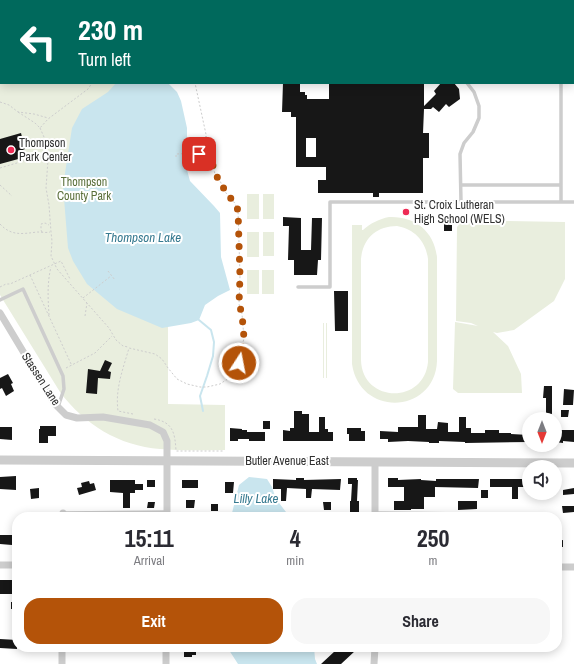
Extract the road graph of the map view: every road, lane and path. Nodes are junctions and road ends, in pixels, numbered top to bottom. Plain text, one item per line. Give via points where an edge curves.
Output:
1 (91, 84) edge
2 (195, 84) edge
3 (468, 84) edge
4 (561, 84) edge
5 (0, 102) edge
6 (18, 112) junction
7 (48, 119) junction
8 (40, 128) junction
9 (207, 136) junction
10 (47, 153) junction
11 (199, 153) junction
12 (176, 157) dead end
13 (0, 168) edge
14 (204, 168) dead end
15 (0, 185) edge
16 (461, 185) junction
17 (560, 185) junction
18 (12, 196) dead end
19 (461, 202) junction
20 (560, 202) junction
21 (574, 202) edge
22 (0, 224) edge
23 (50, 225) junction
24 (42, 232) junction
25 (50, 232) junction
26 (55, 264) junction
27 (51, 266) junction
28 (108, 271) dead end
29 (30, 275) junction
30 (111, 276) junction
31 (70, 279) dead end
32 (114, 280) dead end
33 (0, 287) edge
34 (298, 287) dead end
35 (83, 298) junction
36 (0, 300) edge
37 (87, 303) junction
38 (0, 313) edge
39 (49, 316) junction
40 (85, 316) dead end
41 (112, 336) junction
42 (129, 348) junction
43 (72, 366) junction
44 (60, 371) junction
45 (58, 407) junction
46 (139, 416) dead end
47 (153, 418) dead end
48 (223, 451) dead end
49 (0, 460) edge
50 (167, 461) junction
51 (375, 462) junction
52 (574, 463) edge
53 (166, 512) edge
54 (375, 512) edge
55 (0, 565) edge
56 (12, 565) edge
57 (562, 567) edge
58 (574, 567) edge
59 (62, 652) edge
60 (166, 652) edge
61 (374, 652) edge
62 (62, 664) edge
63 (166, 664) edge
64 (374, 664) edge

1 - 7 path
2 - 9 path
3 - 16 lane via 479,106 479,118 474,132 464,143 460,154
4 - 17 lane
5 - 6 path
6 - 7 path
6 - 8 path
7 - 8 path
8 - 10 path
9 - 11 path
9 - 42 path via 215,174 238,210 239,304 244,338 239,363 232,376 220,384 200,387 177,379 155,354
10 - 13 path
10 - 23 path via 46,188
11 - 12 path via 176,154
11 - 14 path
15 - 18 path
16 - 17 lane
16 - 19 lane
17 - 20 lane
19 - 20 lane
19 - 34 lane via 330,202 330,287
20 - 21 lane
22 - 24 path via 7,230 20,234
23 - 24 path via 41,224
23 - 25 path
24 - 25 path
25 - 26 path
26 - 27 path
26 - 31 path via 61,261
26 - 35 path
27 - 29 path
27 - 39 path via 48,281
28 - 30 path
29 - 33 path
29 - 39 path
30 - 32 path
30 - 35 path
35 - 37 path
36 - 44 lane via 23,289
37 - 40 path
37 - 41 path via 109,328
38 - 45 street, Stassen Lane
39 - 43 path
41 - 42 path
41 - 43 path via 95,353
42 - 46 path via 118,390 118,411
43 - 44 path
44 - 45 lane via 64,389
45 - 50 street, Stassen Lane via 66,415 77,418 104,417 150,425 163,432 167,441
47 - 48 path via 169,425 175,436 176,451
49 - 50 street, Butler Avenue East
50 - 51 street, Butler Avenue East
50 - 53 street
51 - 52 street, Butler Avenue East
51 - 54 street
55 - 56 street
57 - 58 street
59 - 62 street
60 - 63 street
61 - 64 street

